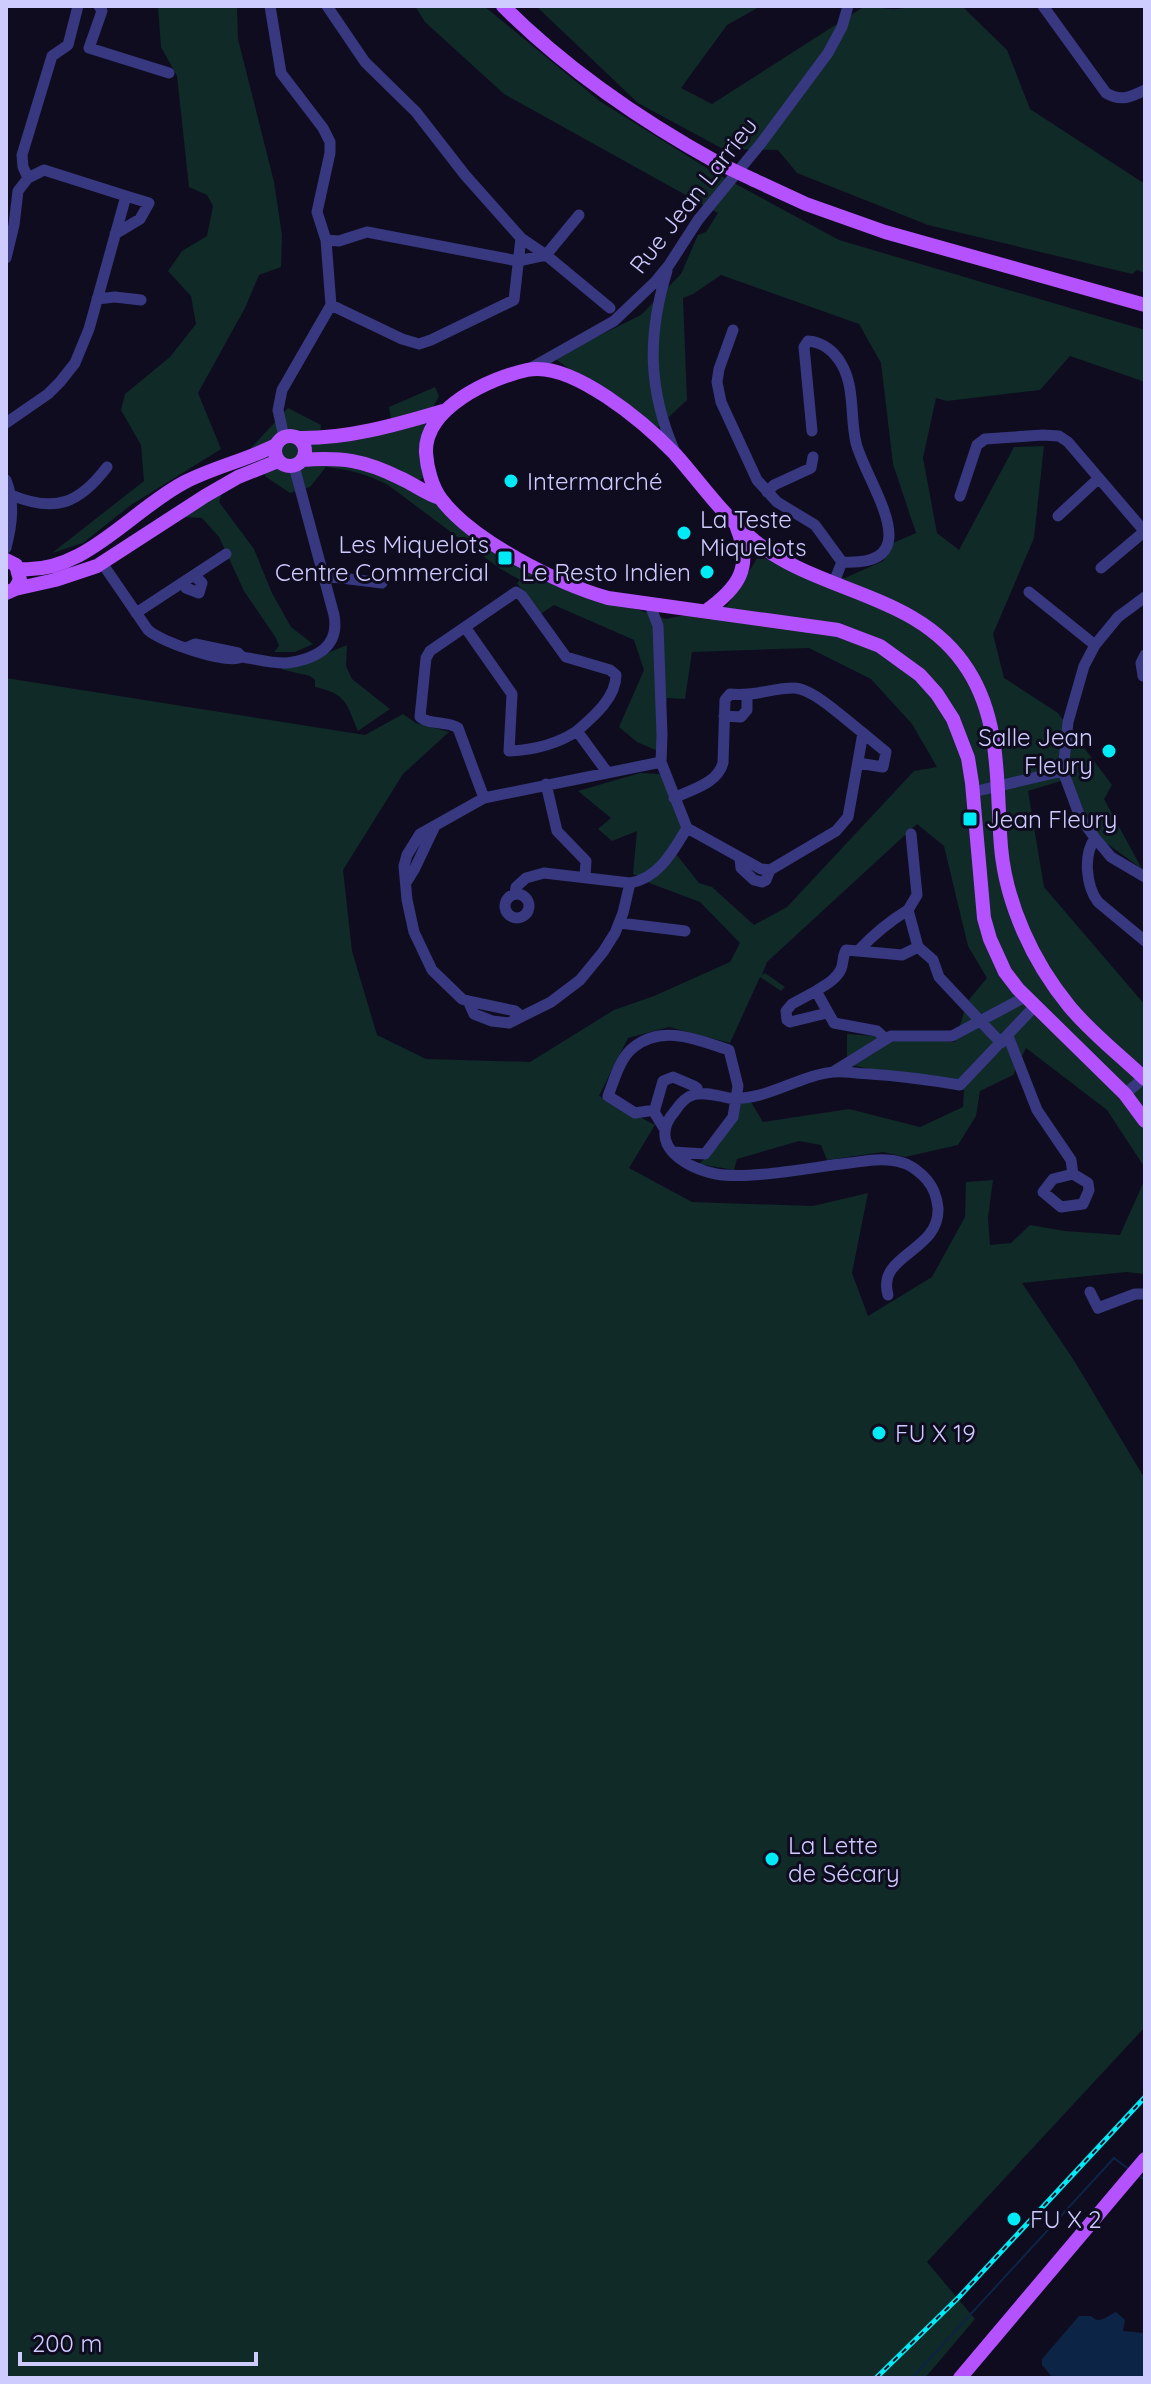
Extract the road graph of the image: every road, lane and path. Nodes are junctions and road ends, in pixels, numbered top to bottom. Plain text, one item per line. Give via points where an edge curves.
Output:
1 (78, 6) edge
2 (99, 6) edge
3 (270, 6) edge
4 (327, 6) edge
5 (503, 6) edge
6 (848, 6) edge
7 (1043, 6) edge
8 (68, 45) junction
9 (89, 48) junction
10 (169, 73) dead end
11 (1145, 90) edge
12 (28, 178) junction
13 (126, 196) junction
14 (579, 215) dead end
15 (115, 234) junction
16 (521, 238) junction
17 (326, 240) junction
18 (546, 255) junction
19 (6, 258) edge
20 (518, 261) junction
21 (669, 265) junction
22 (97, 299) junction
23 (141, 300) dead end
24 (331, 305) junction
25 (1145, 305) edge
26 (610, 308) dead end
27 (733, 330) dead end
28 (529, 369) junction
29 (443, 411) junction
30 (6, 423) edge
31 (812, 431) dead end
32 (286, 440) junction
33 (677, 457) junction
34 (813, 457) dead end
35 (278, 461) junction
36 (298, 463) junction
37 (107, 467) dead end
38 (1099, 478) junction
39 (6, 480) edge
40 (767, 492) junction
41 (11, 495) junction
42 (960, 496) dead end
43 (440, 498) junction
44 (1058, 516) dead end
45 (736, 526) junction
46 (1145, 532) edge
47 (6, 548) edge
48 (226, 554) dead end
49 (842, 562) junction
50 (102, 563) junction
51 (12, 565) edge
52 (1101, 568) dead end
53 (325, 576) junction
54 (834, 582) junction
55 (382, 583) dead end
56 (11, 591) edge
57 (1029, 592) dead end
58 (1145, 597) edge
59 (650, 605) junction
60 (672, 608) junction
61 (706, 611) junction
62 (136, 613) junction
63 (658, 626) junction
64 (465, 627) junction
65 (1095, 645) junction
66 (1145, 655) edge
67 (1143, 676) dead end
68 (747, 696) junction
69 (724, 716) junction
70 (577, 731) junction
71 (863, 733) junction
72 (661, 762) junction
73 (858, 763) junction
74 (1063, 771) junction
75 (607, 772) junction
76 (546, 784) junction
77 (998, 787) junction
78 (973, 792) junction
79 (484, 798) junction
80 (674, 798) junction
81 (687, 828) junction
82 (911, 834) dead end
83 (1095, 838) junction
84 (585, 877) junction
85 (1145, 877) edge
86 (630, 883) junction
87 (515, 894) dead end
88 (908, 910) junction
89 (620, 923) junction
90 (685, 931) dead end
91 (1145, 941) edge
92 (918, 947) junction
93 (858, 951) junction
94 (813, 992) junction
95 (1030, 1002) junction
96 (827, 1013) junction
97 (980, 1021) junction
98 (886, 1039) junction
99 (1004, 1039) junction
100 (865, 1053) junction
101 (833, 1072) junction
102 (871, 1074) junction
103 (1145, 1078) edge
104 (698, 1094) junction
105 (1125, 1094) junction
106 (736, 1099) junction
107 (655, 1110) junction
108 (1145, 1121) edge
109 (664, 1128) junction
110 (673, 1152) junction
111 (1073, 1174) dead end
112 (1090, 1292) dead end
113 (1145, 1294) edge
114 (888, 1295) dead end
115 (1139, 2166) edge
116 (960, 2378) edge

1 - 8 street
2 - 9 street via 102,11
3 - 17 street via 281,73 330,142 317,212
4 - 16 street via 365,62 416,112
5 - 25 main road, bridge via 609,95 676,139 754,180 872,228
6 - 21 street, Rue Jean Larrieu via 828,53
7 - 11 street via 1106,93 1125,99
8 - 9 street
8 - 12 street via 52,56 47,71 22,155
9 - 10 street
12 - 13 street via 44,170
12 - 19 street via 18,191
13 - 15 street
13 - 15 street via 149,203 140,219
14 - 18 street
15 - 22 street
16 - 18 street
16 - 20 street
17 - 20 street via 367,232
17 - 24 street
18 - 20 street
18 - 26 street
20 - 24 street via 514,300 419,344
21 - 28 street, Rue Jean Larrieu via 614,321
21 - 33 street via 652,353 657,402
22 - 23 street
22 - 30 street via 75,363 48,394
24 - 32 street via 282,390 278,410
27 - 40 street via 719,369 721,402
28 - 29 main road via 485,385
28 - 33 main road via 554,370 586,385 636,419
29 - 32 main road via 384,427
29 - 43 main road via 426,448
31 - 49 street via 804,347 808,341 831,351 845,371 859,454 890,525 888,541 875,559
32 - 35 main road via 274,453
32 - 36 main road via 304,446
32 - 51 main road via 175,488 82,554 53,565
33 - 45 main road
34 - 40 street via 811,468
35 - 36 main road via 285,466
35 - 50 main road via 234,479
36 - 43 main road via 356,460
36 - 53 street
37 - 41 street via 95,483 66,501 40,505
38 - 42 street via 1059,436 985,439 977,445
38 - 44 street
38 - 46 street
39 - 41 street
40 - 49 street via 815,525
41 - 47 street
43 - 59 main road via 478,532 545,574 585,591
45 - 54 main road via 778,556
45 - 61 main road via 742,570 726,596
46 - 52 street
48 - 62 street
49 - 54 street
50 - 56 main road
50 - 62 street
51 - 56 main road via 20,580
53 - 55 street
53 - 62 street via 335,636 312,655 288,663 156,637
54 - 77 main road via 925,624 960,657 988,711
57 - 65 street
58 - 65 street via 1118,617
59 - 60 main road
59 - 63 street
60 - 61 main road
60 - 63 street
61 - 78 main road via 838,630 894,655 920,675 953,719 968,758
63 - 72 street
64 - 70 street via 512,694 509,751 545,747
64 - 70 street via 519,593 566,657 613,672 616,681 606,702
64 - 79 street via 427,655 420,715 425,721 458,728
65 - 74 street via 1076,689
66 - 67 street
68 - 69 street via 741,717
68 - 69 street via 726,696
68 - 71 street via 805,689
69 - 80 street via 721,771
70 - 75 street
71 - 73 street
71 - 73 street via 886,752 883,767
72 - 75 street
72 - 80 street
73 - 81 street via 848,817 841,826 770,870
74 - 77 street
74 - 83 street via 1080,817
75 - 76 street
76 - 79 street
76 - 84 street via 557,831 586,861
77 - 78 street
77 - 103 main road via 1005,871 1027,939 1069,1006
78 - 95 main road via 984,918 1005,972
79 - 89 street via 434,828 408,873 414,932 443,982 462,999 521,1016 580,980
80 - 81 street
81 - 86 street via 656,872
82 - 88 street via 917,895
83 - 85 street via 1111,857
83 - 91 street via 1088,852 1092,894
84 - 86 street
84 - 87 street via 544,873 526,878
86 - 89 street
88 - 92 street
88 - 93 street via 881,925
89 - 90 street
92 - 93 street via 902,955
92 - 97 street
93 - 94 street via 846,950 834,979
94 - 96 street
94 - 96 street via 792,1004 787,1020
95 - 97 street
95 - 99 street
95 - 105 main road
96 - 98 street via 837,1025 877,1031
97 - 98 street via 952,1036
97 - 99 street
98 - 100 street
99 - 102 street via 960,1085
99 - 111 street via 1037,1110 1071,1160
100 - 101 street
100 - 102 street
101 - 102 street
101 - 106 street
103 - 105 street
104 - 106 street
104 - 107 street via 697,1088 673,1077 663,1081
104 - 109 street via 682,1103
105 - 108 main road
106 - 107 street via 729,1050 663,1033 634,1047 608,1096 635,1113
106 - 110 street via 733,1117 705,1154
107 - 109 street
109 - 110 street via 664,1141
110 - 114 street via 701,1169 728,1175 876,1159 905,1163 926,1178 935,1194 937,1218 925,1241 890,1272
112 - 113 street via 1098,1308
115 - 116 main road

